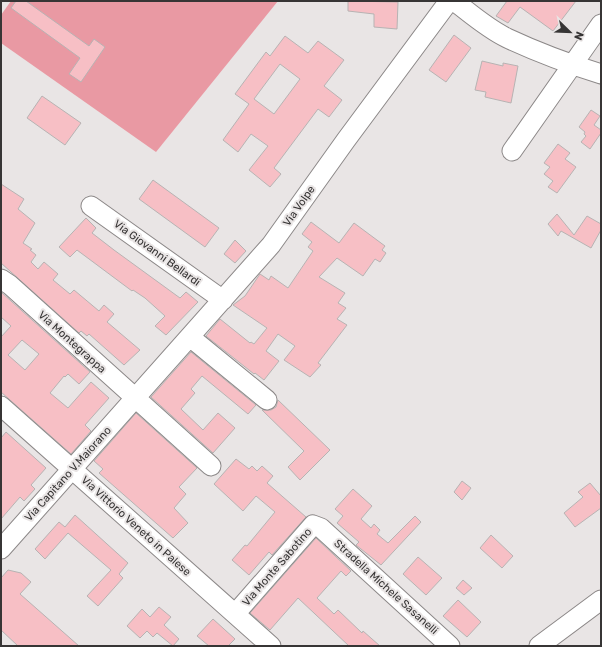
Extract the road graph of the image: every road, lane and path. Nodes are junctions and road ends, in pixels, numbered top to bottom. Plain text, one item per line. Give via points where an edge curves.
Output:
1 (449, 1) edge
2 (454, 1) edge
3 (601, 24) edge
4 (571, 64) junction
5 (601, 74) edge
6 (512, 150) dead end
7 (91, 206) dead end
8 (6, 282) edge
9 (223, 300) junction
10 (190, 338) junction
11 (135, 399) junction
12 (268, 400) dead end
13 (2, 410) edge
14 (212, 466) dead end
15 (72, 470) junction
16 (321, 528) joint
17 (1, 549) edge
18 (601, 600) edge
19 (235, 614) junction
20 (260, 643) edge
21 (450, 646) edge
22 (539, 646) edge

1 - 9 street, Via Volpe via 271,245
2 - 4 street via 506,38
3 - 4 street
4 - 5 street
4 - 6 street
7 - 9 street, Via Giovanni Bellardi
8 - 11 street, Via Montegrappa
9 - 10 street, Via Volpe
10 - 11 street, Via Volpe
10 - 12 street
11 - 14 street, Via Montegrappa
11 - 15 street, Via Capitano V.Maiorano
13 - 15 street, Via Vittorio Veneto in Palese
15 - 17 street, Via Capitano V.Maiorano
15 - 19 street, Via Vittorio Veneto in Palese
16 - 19 street, Via Monte Sabotino via 313,525
16 - 21 street, Stradella Michele Sasanelli
18 - 22 street
19 - 20 street, Via Vittorio Veneto in Palese

